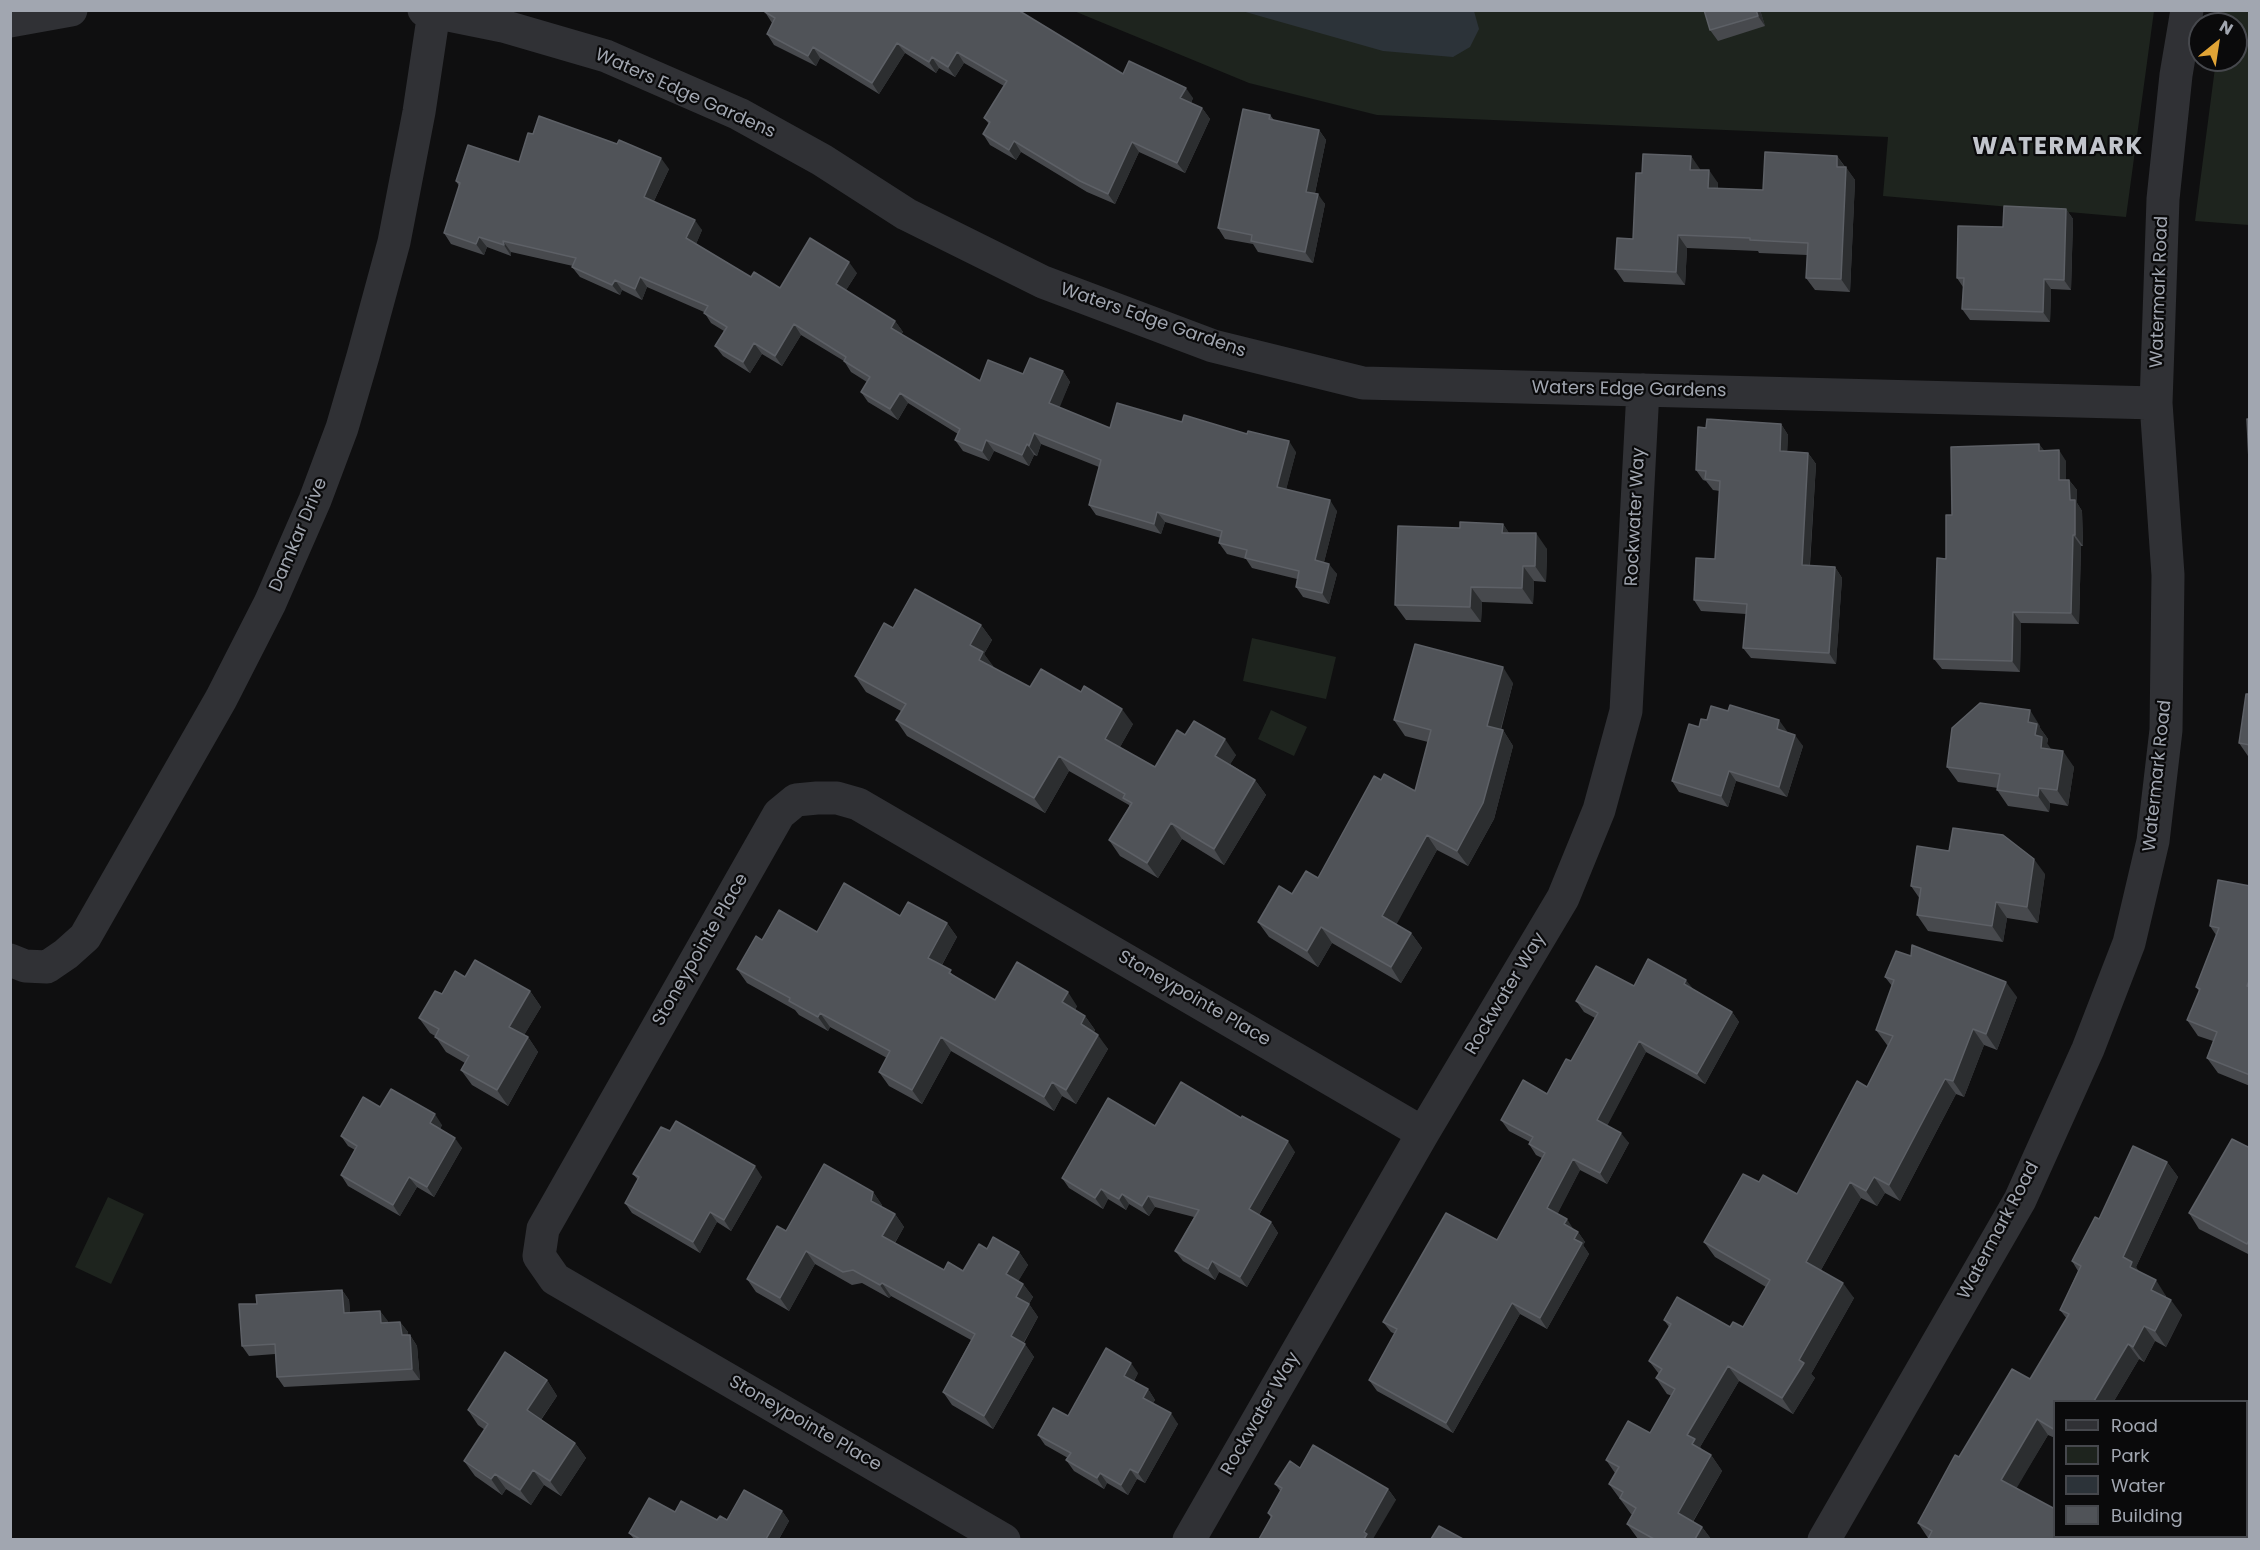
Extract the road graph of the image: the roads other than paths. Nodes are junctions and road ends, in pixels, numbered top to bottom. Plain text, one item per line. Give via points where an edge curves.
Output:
1 (71, 10) edge
2 (2187, 10) edge
3 (429, 11) edge
4 (508, 18) edge
5 (10, 21) edge
6 (1643, 390) junction
7 (2156, 403) junction
8 (10, 960) edge
9 (1423, 1133) junction
10 (1004, 1539) edge
11 (1189, 1539) edge
12 (1824, 1539) edge

1 - 5 street
2 - 7 street, Watermark Road via 2163,199
3 - 4 street, Waters Edge Gardens
3 - 8 street, Damkar Drive via 419,112 394,242 342,428 270,603 221,699 85,937 47,967 25,966
4 - 6 street, Waters Edge Gardens via 739,114 822,160 906,214 1043,282 1213,345 1363,383
6 - 7 street, Waters Edge Gardens
6 - 9 street, Rockwater Way via 1626,711 1599,810 1563,898
7 - 12 street, Watermark Road via 2168,575 2166,730 2153,841 2129,943 2088,1049 2020,1200
9 - 10 street, Stoneypointe Place via 858,804 837,798 796,800 778,814 543,1228 539,1256 555,1279
9 - 11 street, Rockwater Way

